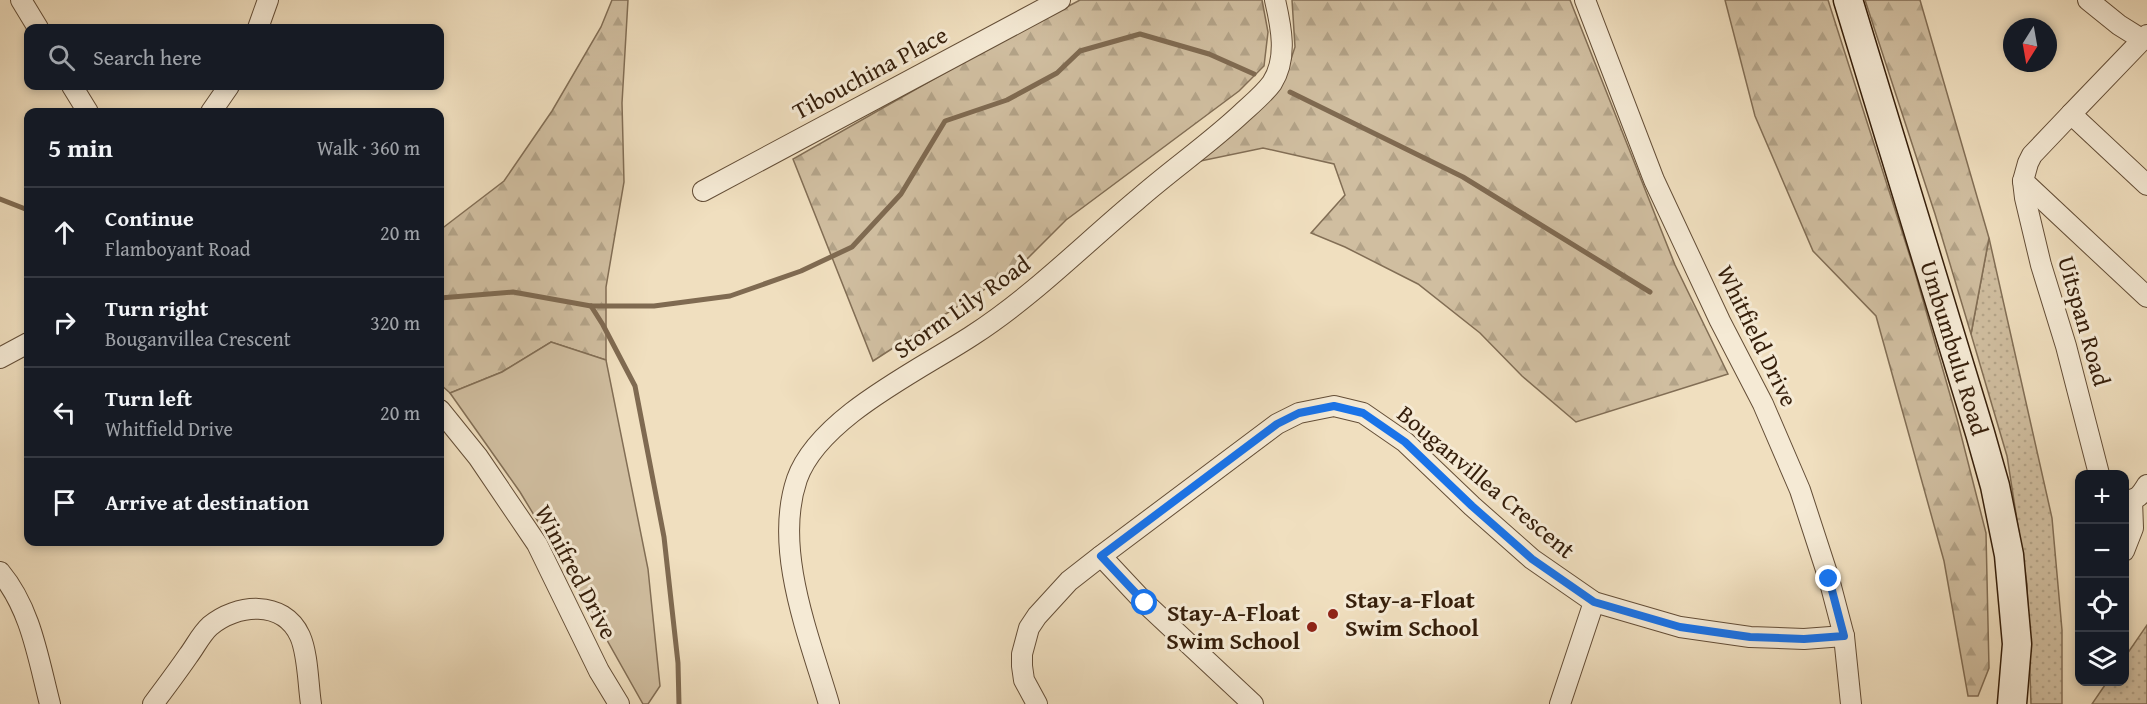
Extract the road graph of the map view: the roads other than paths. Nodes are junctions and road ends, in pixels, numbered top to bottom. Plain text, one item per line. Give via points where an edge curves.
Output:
1 (21, 0) edge
2 (268, 0) edge
3 (1060, 0) edge
4 (1275, 0) edge
5 (1585, 0) edge
6 (1848, 0) edge
7 (2088, 0) edge
8 (36, 24) edge
9 (259, 24) edge
10 (2145, 37) edge
11 (74, 90) edge
12 (226, 90) edge
13 (86, 108) edge
14 (214, 108) edge
15 (2071, 114) junction
16 (2023, 181) junction
17 (2147, 186) edge
18 (703, 191) dead end
19 (2147, 297) edge
20 (24, 344) edge
21 (0, 358) edge
22 (444, 415) edge
23 (2098, 470) edge
24 (2147, 485) edge
25 (2129, 500) edge
26 (2129, 509) edge
27 (2129, 542) edge
28 (1101, 556) junction
29 (0, 572) edge
30 (1594, 602) junction
31 (1844, 636) junction
32 (50, 704) edge
33 (153, 704) edge
34 (311, 704) edge
35 (619, 704) edge
36 (829, 704) edge
37 (1037, 704) edge
38 (1253, 704) edge
39 (1560, 704) edge
40 (1851, 704) edge
41 (2012, 704) edge

1 - 8 street
2 - 9 street
3 - 18 street, Tibouchina Place
4 - 36 street, Storm Lily Road via 1282,45 1278,70 1263,94 1017,303 859,407 808,454 791,505 790,548 798,593
5 - 31 street, Whitfield Drive via 1654,180 1763,404 1800,490
6 - 41 main road, Umbumbulu Road via 1995,486 2016,623
7 - 10 street via 2119,25
10 - 15 street
11 - 13 street
12 - 14 street
15 - 16 street via 2032,155
15 - 17 street
16 - 19 street, Uitspan Road
16 - 23 street, Uitspan Road via 2036,244
20 - 21 street
22 - 35 street, Winifred Drive via 537,544
24 - 25 street via 2140,496
26 - 27 street
28 - 30 street, Bouganvillea Crescent via 1277,424 1299,413 1334,406 1363,413 1405,442 1532,559
28 - 37 street, Bouganvillea Crescent via 1069,581 1029,628 1022,666 1024,680
28 - 38 street
29 - 32 street via 28,622
30 - 31 street, Bouganvillea Crescent via 1680,627 1750,637
30 - 39 street
31 - 40 street, Whitfield Drive
33 - 34 street via 208,627 230,612 245,608 274,612 289,621 300,635

